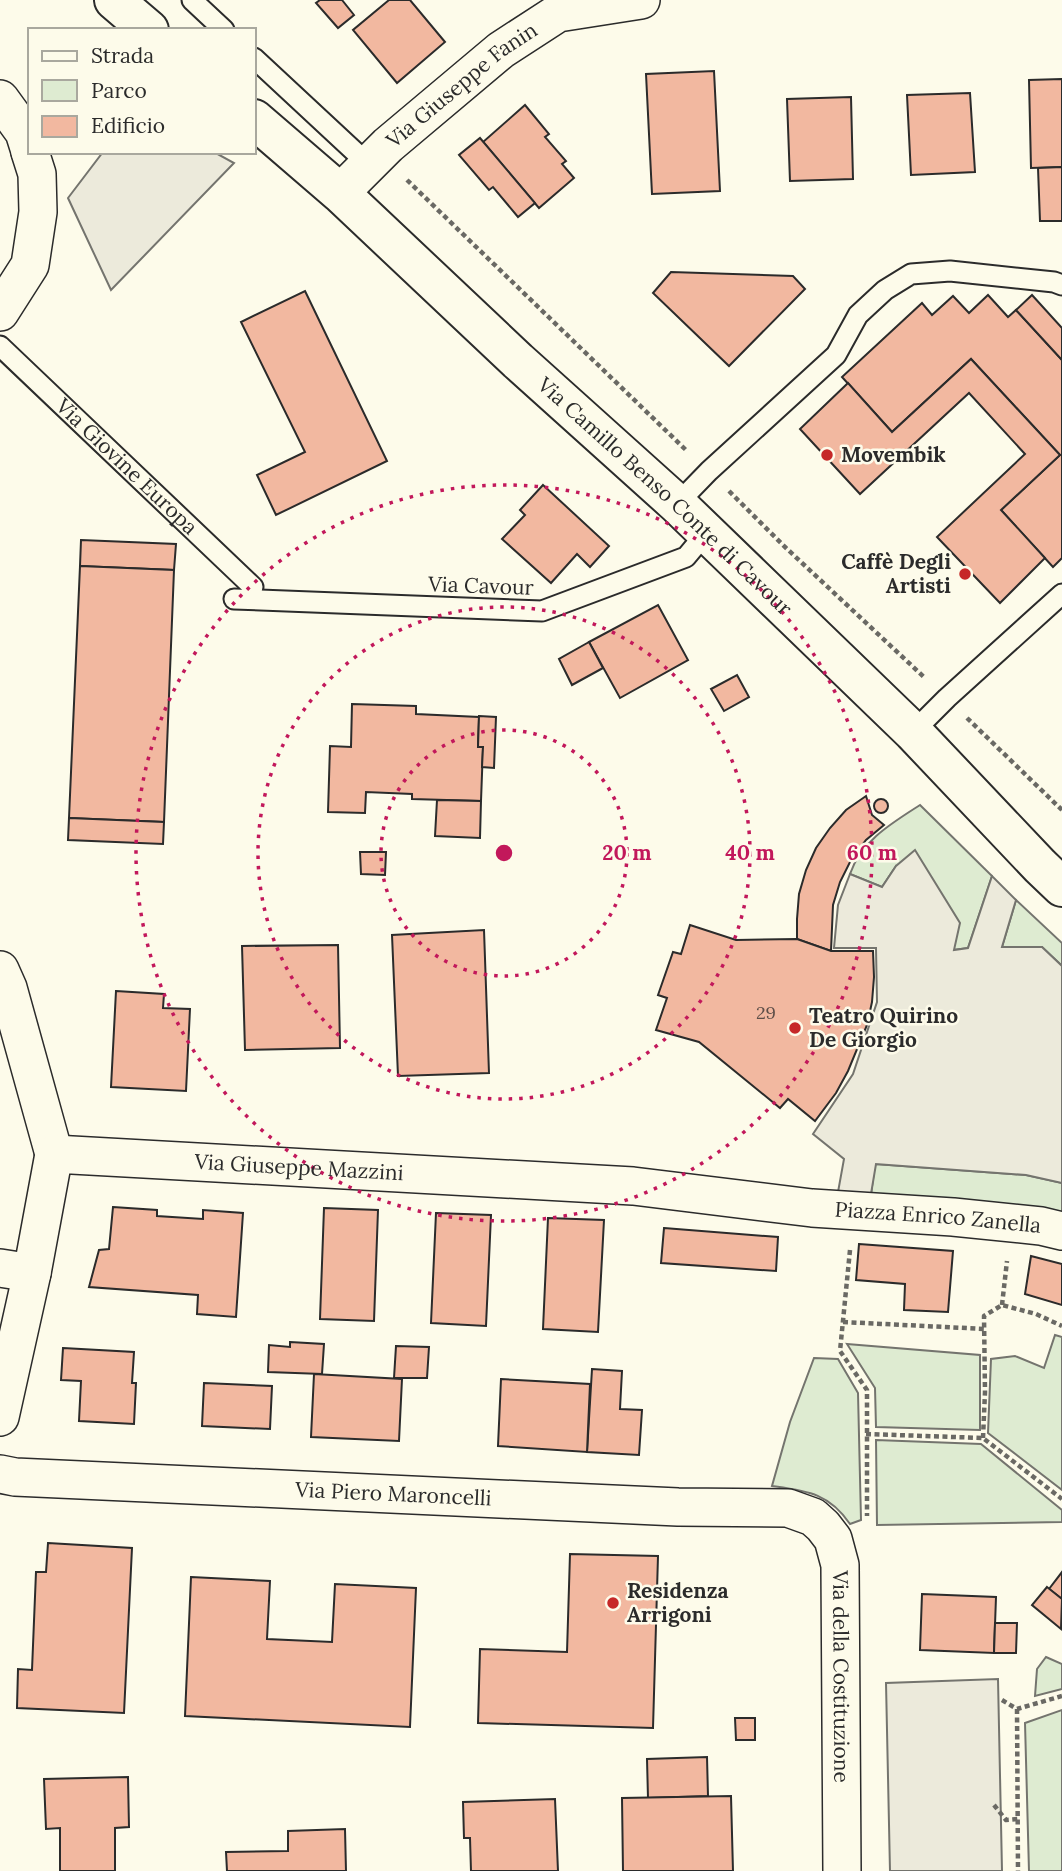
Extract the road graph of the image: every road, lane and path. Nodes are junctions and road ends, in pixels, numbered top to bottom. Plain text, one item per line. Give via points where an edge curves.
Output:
1 (114, 0) edge
2 (192, 0) edge
3 (641, 0) edge
4 (556, 7) edge
5 (147, 28) edge
6 (222, 28) edge
7 (256, 60) edge
8 (0, 99) edge
9 (256, 121) edge
10 (28, 145) edge
11 (31, 154) edge
12 (368, 164) junction
13 (340, 193) junction
14 (1062, 285) edge
15 (0, 313) edge
16 (0, 346) edge
17 (677, 504) junction
18 (706, 533) junction
19 (253, 587) dead end
20 (1062, 594) edge
21 (234, 599) dead end
22 (913, 732) junction
23 (1062, 887) edge
24 (0, 970) edge
25 (54, 1154) junction
26 (812, 1208) joint
27 (1062, 1231) edge
28 (850, 1245) dead end
29 (1007, 1256) dead end
30 (16, 1270) edge
31 (1002, 1305) junction
32 (843, 1322) junction
33 (1062, 1326) edge
34 (985, 1329) junction
35 (0, 1418) edge
36 (866, 1434) junction
37 (983, 1438) junction
38 (0, 1474) edge
39 (1062, 1499) edge
40 (788, 1508) joint
41 (867, 1524) dead end
42 (1062, 1696) edge
43 (1002, 1700) dead end
44 (1017, 1709) junction
45 (994, 1805) dead end
46 (1018, 1819) junction
47 (842, 1871) edge
48 (1018, 1871) edge

1 - 5 main road
2 - 6 lane
3 - 4 street, Via Giuseppe Fanin
4 - 12 street, Via Giuseppe Fanin
7 - 12 lane
8 - 10 street
9 - 13 main road, Via Camillo Benso Conte di Cavour
11 - 15 street via 37,174 38,212 30,265
12 - 13 street, Via Giuseppe Fanin
13 - 17 main road, Via Camillo Benso Conte di Cavour
14 - 17 lane via 950,271 911,274 885,289 858,314 836,355
16 - 19 lane, Via Giovine Europa
17 - 18 main road, Via Camillo Benso Conte di Cavour
18 - 21 lane, Via Cavour via 686,556 542,611
18 - 22 main road, Via Camillo Benso Conte di Cavour
20 - 22 lane
22 - 23 main road, Via Camillo Benso Conte di Cavour
24 - 25 street
25 - 26 street, Via Giuseppe Mazzini via 633,1186
25 - 30 street
26 - 27 street, Piazza Enrico Zanella via 953,1217
28 - 32 path
29 - 31 path
30 - 35 street
31 - 33 path
31 - 34 path via 984,1316
32 - 34 path
32 - 36 path via 840,1351 867,1390
34 - 37 path
36 - 37 path
36 - 41 path
37 - 39 path
38 - 40 street, Via Piero Maroncelli via 678,1507
40 - 47 street, Via della Costituzione via 823,1526 833,1539 840,1565
42 - 44 path
43 - 44 path
44 - 46 path
45 - 46 path via 1006,1819
46 - 48 path

